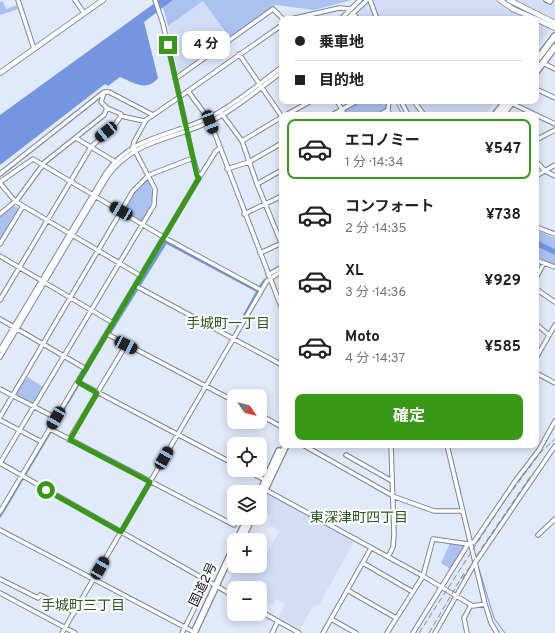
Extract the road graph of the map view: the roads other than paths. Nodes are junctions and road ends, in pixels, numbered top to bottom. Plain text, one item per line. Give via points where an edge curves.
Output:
1 (18, 0) edge
2 (75, 0) edge
3 (103, 0) edge
4 (155, 0) edge
5 (360, 0) edge
6 (369, 0) edge
7 (500, 0) edge
8 (509, 0) edge
9 (546, 0) edge
10 (551, 0) edge
11 (350, 9) junction
12 (84, 13) junction
13 (353, 13) junction
14 (280, 16) edge
15 (304, 16) edge
16 (344, 16) edge
17 (350, 16) edge
18 (356, 16) edge
19 (376, 16) edge
20 (529, 16) edge
21 (539, 20) edge
22 (555, 23) edge
23 (279, 27) edge
24 (555, 28) edge
25 (555, 36) edge
26 (555, 47) edge
27 (34, 49) junction
28 (239, 54) junction
29 (539, 57) edge
30 (543, 63) junction
31 (539, 68) edge
32 (555, 69) edge
33 (279, 70) edge
34 (0, 73) edge
35 (279, 74) edge
36 (175, 79) junction
37 (261, 85) junction
38 (539, 90) edge
39 (188, 91) junction
40 (104, 92) junction
41 (179, 97) junction
42 (555, 98) edge
43 (306, 104) edge
44 (339, 104) edge
45 (352, 104) edge
46 (389, 104) edge
47 (508, 104) edge
48 (514, 104) edge
49 (107, 108) junction
50 (342, 110) junction
51 (388, 110) joint
52 (279, 112) edge
53 (291, 112) edge
54 (338, 112) edge
55 (384, 112) edge
56 (498, 112) edge
57 (530, 112) edge
58 (222, 114) junction
59 (153, 115) junction
60 (121, 116) junction
61 (539, 116) edge
62 (279, 119) edge
63 (209, 120) junction
64 (144, 122) junction
65 (555, 124) edge
66 (187, 128) junction
67 (555, 130) edge
68 (76, 138) junction
69 (539, 138) edge
70 (242, 141) junction
71 (279, 145) edge
72 (91, 147) junction
73 (134, 148) junction
74 (220, 148) junction
75 (193, 158) junction
76 (114, 162) junction
77 (249, 162) junction
78 (42, 164) junction
79 (539, 164) edge
80 (555, 165) edge
81 (227, 169) junction
82 (545, 171) junction
83 (279, 172) edge
84 (0, 174) edge
85 (539, 174) edge
86 (555, 174) edge
87 (149, 176) junction
88 (199, 178) junction
89 (70, 181) junction
90 (0, 183) edge
91 (257, 184) junction
92 (94, 196) junction
93 (279, 198) edge
94 (15, 202) junction
95 (265, 205) junction
96 (23, 206) junction
97 (121, 211) junction
98 (0, 214) edge
99 (244, 214) junction
100 (47, 220) junction
101 (142, 224) junction
102 (539, 228) edge
103 (555, 234) edge
104 (71, 235) junction
105 (279, 237) edge
106 (165, 238) junction
107 (0, 244) edge
108 (279, 245) edge
109 (98, 251) junction
110 (260, 252) junction
111 (0, 256) edge
112 (539, 261) edge
113 (544, 263) junction
114 (120, 264) junction
115 (19, 267) junction
116 (555, 268) edge
117 (279, 269) edge
118 (279, 272) edge
119 (539, 272) edge
120 (141, 276) junction
121 (269, 277) junction
122 (43, 281) junction
123 (136, 286) junction
124 (261, 290) junction
125 (539, 291) edge
126 (70, 297) junction
127 (0, 300) edge
128 (279, 302) edge
129 (555, 302) edge
130 (92, 310) junction
131 (0, 319) edge
132 (113, 323) junction
133 (555, 325) edge
134 (539, 327) edge
135 (15, 328) junction
136 (107, 334) junction
137 (549, 335) junction
138 (234, 339) junction
139 (42, 344) junction
140 (126, 345) junction
141 (0, 350) edge
142 (539, 353) edge
143 (0, 357) edge
144 (64, 357) junction
145 (279, 363) edge
146 (86, 369) junction
147 (539, 375) edge
148 (78, 382) junction
149 (555, 383) edge
150 (206, 386) junction
151 (0, 389) edge
152 (97, 393) junction
153 (12, 395) junction
154 (227, 397) edge
155 (34, 407) junction
156 (0, 417) edge
157 (56, 418) junction
158 (267, 419) edge
159 (0, 420) edge
160 (555, 421) edge
161 (279, 425) edge
162 (50, 429) junction
163 (20, 430) junction
164 (178, 434) junction
165 (70, 440) junction
166 (42, 442) junction
167 (555, 446) edge
168 (280, 448) edge
169 (284, 448) edge
170 (308, 448) edge
171 (391, 448) edge
172 (448, 448) edge
173 (346, 455) dead end
174 (227, 460) edge
175 (0, 463) edge
176 (22, 476) junction
177 (259, 477) edge
178 (265, 480) junction
179 (392, 481) junction
180 (150, 482) junction
181 (264, 485) edge
182 (265, 485) edge
183 (267, 493) edge
184 (393, 496) junction
185 (462, 511) junction
186 (0, 512) edge
187 (555, 519) edge
188 (227, 521) edge
189 (0, 530) edge
190 (121, 532) junction
191 (538, 535) dead end
192 (469, 544) junction
193 (371, 548) junction
194 (388, 557) junction
195 (363, 563) junction
196 (475, 563) junction
197 (227, 564) edge
198 (227, 569) edge
199 (423, 576) junction
200 (0, 579) edge
201 (94, 580) junction
202 (208, 581) junction
203 (218, 586) junction
204 (441, 586) junction
205 (347, 590) junction
206 (227, 592) edge
207 (413, 592) junction
208 (0, 593) edge
209 (456, 595) junction
210 (485, 604) junction
211 (471, 605) junction
212 (74, 612) junction
213 (267, 615) edge
214 (396, 618) junction
215 (331, 619) junction
216 (278, 621) junction
217 (65, 627) junction
218 (185, 628) junction
219 (62, 633) edge
220 (74, 633) edge
221 (182, 633) edge
222 (195, 633) edge
223 (272, 633) edge
224 (299, 633) edge
225 (323, 633) edge
226 (356, 633) edge
227 (387, 633) edge
228 (413, 633) edge
229 (435, 633) edge
230 (467, 633) edge
231 (497, 633) edge

1 - 27 street
2 - 12 street
3 - 12 main road
4 - 36 street
5 - 11 street
6 - 13 street
6 - 19 street
7 - 20 main road
8 - 22 main road
9 - 10 street
11 - 15 street via 339,8
11 - 16 street
12 - 27 main road
13 - 17 street
13 - 18 street
14 - 36 street via 273,9
21 - 24 main road
23 - 28 street
25 - 29 highway
26 - 30 highway
27 - 34 main road
28 - 37 street
28 - 39 street
30 - 31 highway
30 - 32 street
33 - 37 street
35 - 37 street
36 - 41 street
37 - 52 street
37 - 58 street
37 - 63 street
38 - 42 street
39 - 41 street
39 - 63 street
40 - 49 street via 101,102
40 - 59 street via 109,92
40 - 84 street
41 - 59 street
41 - 66 street
43 - 53 street
44 - 50 street
45 - 50 street
46 - 51 street
47 - 56 highway
48 - 57 street
49 - 60 street
49 - 68 street via 104,115
50 - 54 street
51 - 55 street
58 - 63 street
58 - 70 street
59 - 64 street
60 - 64 street
60 - 72 street
61 - 65 street
62 - 70 street
63 - 66 street
63 - 74 street
64 - 73 street via 134,142
66 - 73 street
66 - 75 street
67 - 69 street
68 - 72 street
68 - 78 street
70 - 77 street
71 - 77 street
72 - 76 street
72 - 89 street
73 - 76 street
73 - 87 street
73 - 92 street via 113,168
74 - 81 street
74 - 88 street
75 - 87 street
75 - 88 street
76 - 92 street
77 - 81 street
77 - 91 street
78 - 89 street
78 - 90 street via 31,158
78 - 94 street
79 - 82 street
80 - 82 street
81 - 99 street
82 - 85 street
82 - 86 street
83 - 91 street
87 - 97 street via 133,191
87 - 101 street via 155,189 155,201
88 - 106 street
89 - 92 street
89 - 100 street
90 - 94 street
91 - 95 street
92 - 97 street
92 - 104 street
93 - 95 street
94 - 96 street
94 - 98 street
95 - 99 street
95 - 105 street
96 - 100 street
96 - 107 street
97 - 101 street
97 - 109 street
99 - 110 street
100 - 104 street
100 - 115 street
101 - 106 street
101 - 114 street
102 - 103 street
104 - 109 street
104 - 122 street
106 - 120 street
106 - 124 street
108 - 110 street
109 - 114 street
109 - 126 street
110 - 121 street
111 - 115 street
112 - 113 street
113 - 116 street
113 - 119 street
114 - 120 street
114 - 130 street
115 - 122 street
115 - 127 street
117 - 121 street
118 - 121 street
120 - 123 street
121 - 124 street
121 - 128 street
122 - 126 street
122 - 135 street
123 - 132 street
123 - 138 street
124 - 138 street
125 - 129 street
126 - 130 street
126 - 139 street
130 - 132 street
130 - 144 street
131 - 135 street
132 - 136 street
133 - 137 street
134 - 137 street
135 - 139 street
135 - 141 street
135 - 143 street
136 - 140 street
136 - 146 street
137 - 142 street
138 - 145 street
138 - 150 street
139 - 144 street
139 - 153 street
140 - 150 street
140 - 152 street
144 - 146 street
144 - 155 street
146 - 148 street
147 - 149 street
148 - 152 street
148 - 157 street
150 - 154 street
150 - 164 street
151 - 153 street
152 - 164 street
152 - 165 street
153 - 155 street
153 - 156 street
155 - 157 street
155 - 163 street
157 - 162 street
158 - 161 street
159 - 163 street
160 - 192 street via 539,450 474,542
162 - 165 street
162 - 166 street
163 - 166 street
163 - 175 street
164 - 174 street
164 - 180 street
165 - 180 street
166 - 176 street
167 - 196 street
168 - 178 highway
169 - 182 highway
170 - 184 street
171 - 179 street
172 - 185 street
173 - 179 street
175 - 176 street
176 - 186 street
176 - 190 street
177 - 178 street
178 - 181 highway
179 - 184 street
180 - 188 street
180 - 190 street
183 - 193 street
184 - 185 street via 434,511
184 - 194 street via 393,547
185 - 192 street
187 - 191 street
189 - 201 street
190 - 201 street
190 - 202 street
192 - 196 street
192 - 199 street via 433,538
192 - 204 street
193 - 194 street
193 - 195 street
194 - 199 street
195 - 205 street
195 - 207 street
196 - 209 street
196 - 210 street
197 - 203 highway, 国道2号
198 - 203 highway, 国道2号
199 - 204 street
199 - 207 street
200 - 212 street
201 - 212 street
201 - 218 street
202 - 203 street
202 - 218 street
203 - 206 street
203 - 222 highway, 国道2号
204 - 209 street
204 - 228 street
205 - 214 street
205 - 215 street
207 - 214 street
208 - 217 street
209 - 211 street
209 - 229 street
210 - 211 street
210 - 231 street
211 - 230 street via 464,618
212 - 217 street
213 - 216 street
214 - 227 street
215 - 225 street
215 - 226 street
216 - 223 street
216 - 224 street
217 - 219 street
217 - 220 street
218 - 221 street
218 - 222 street

